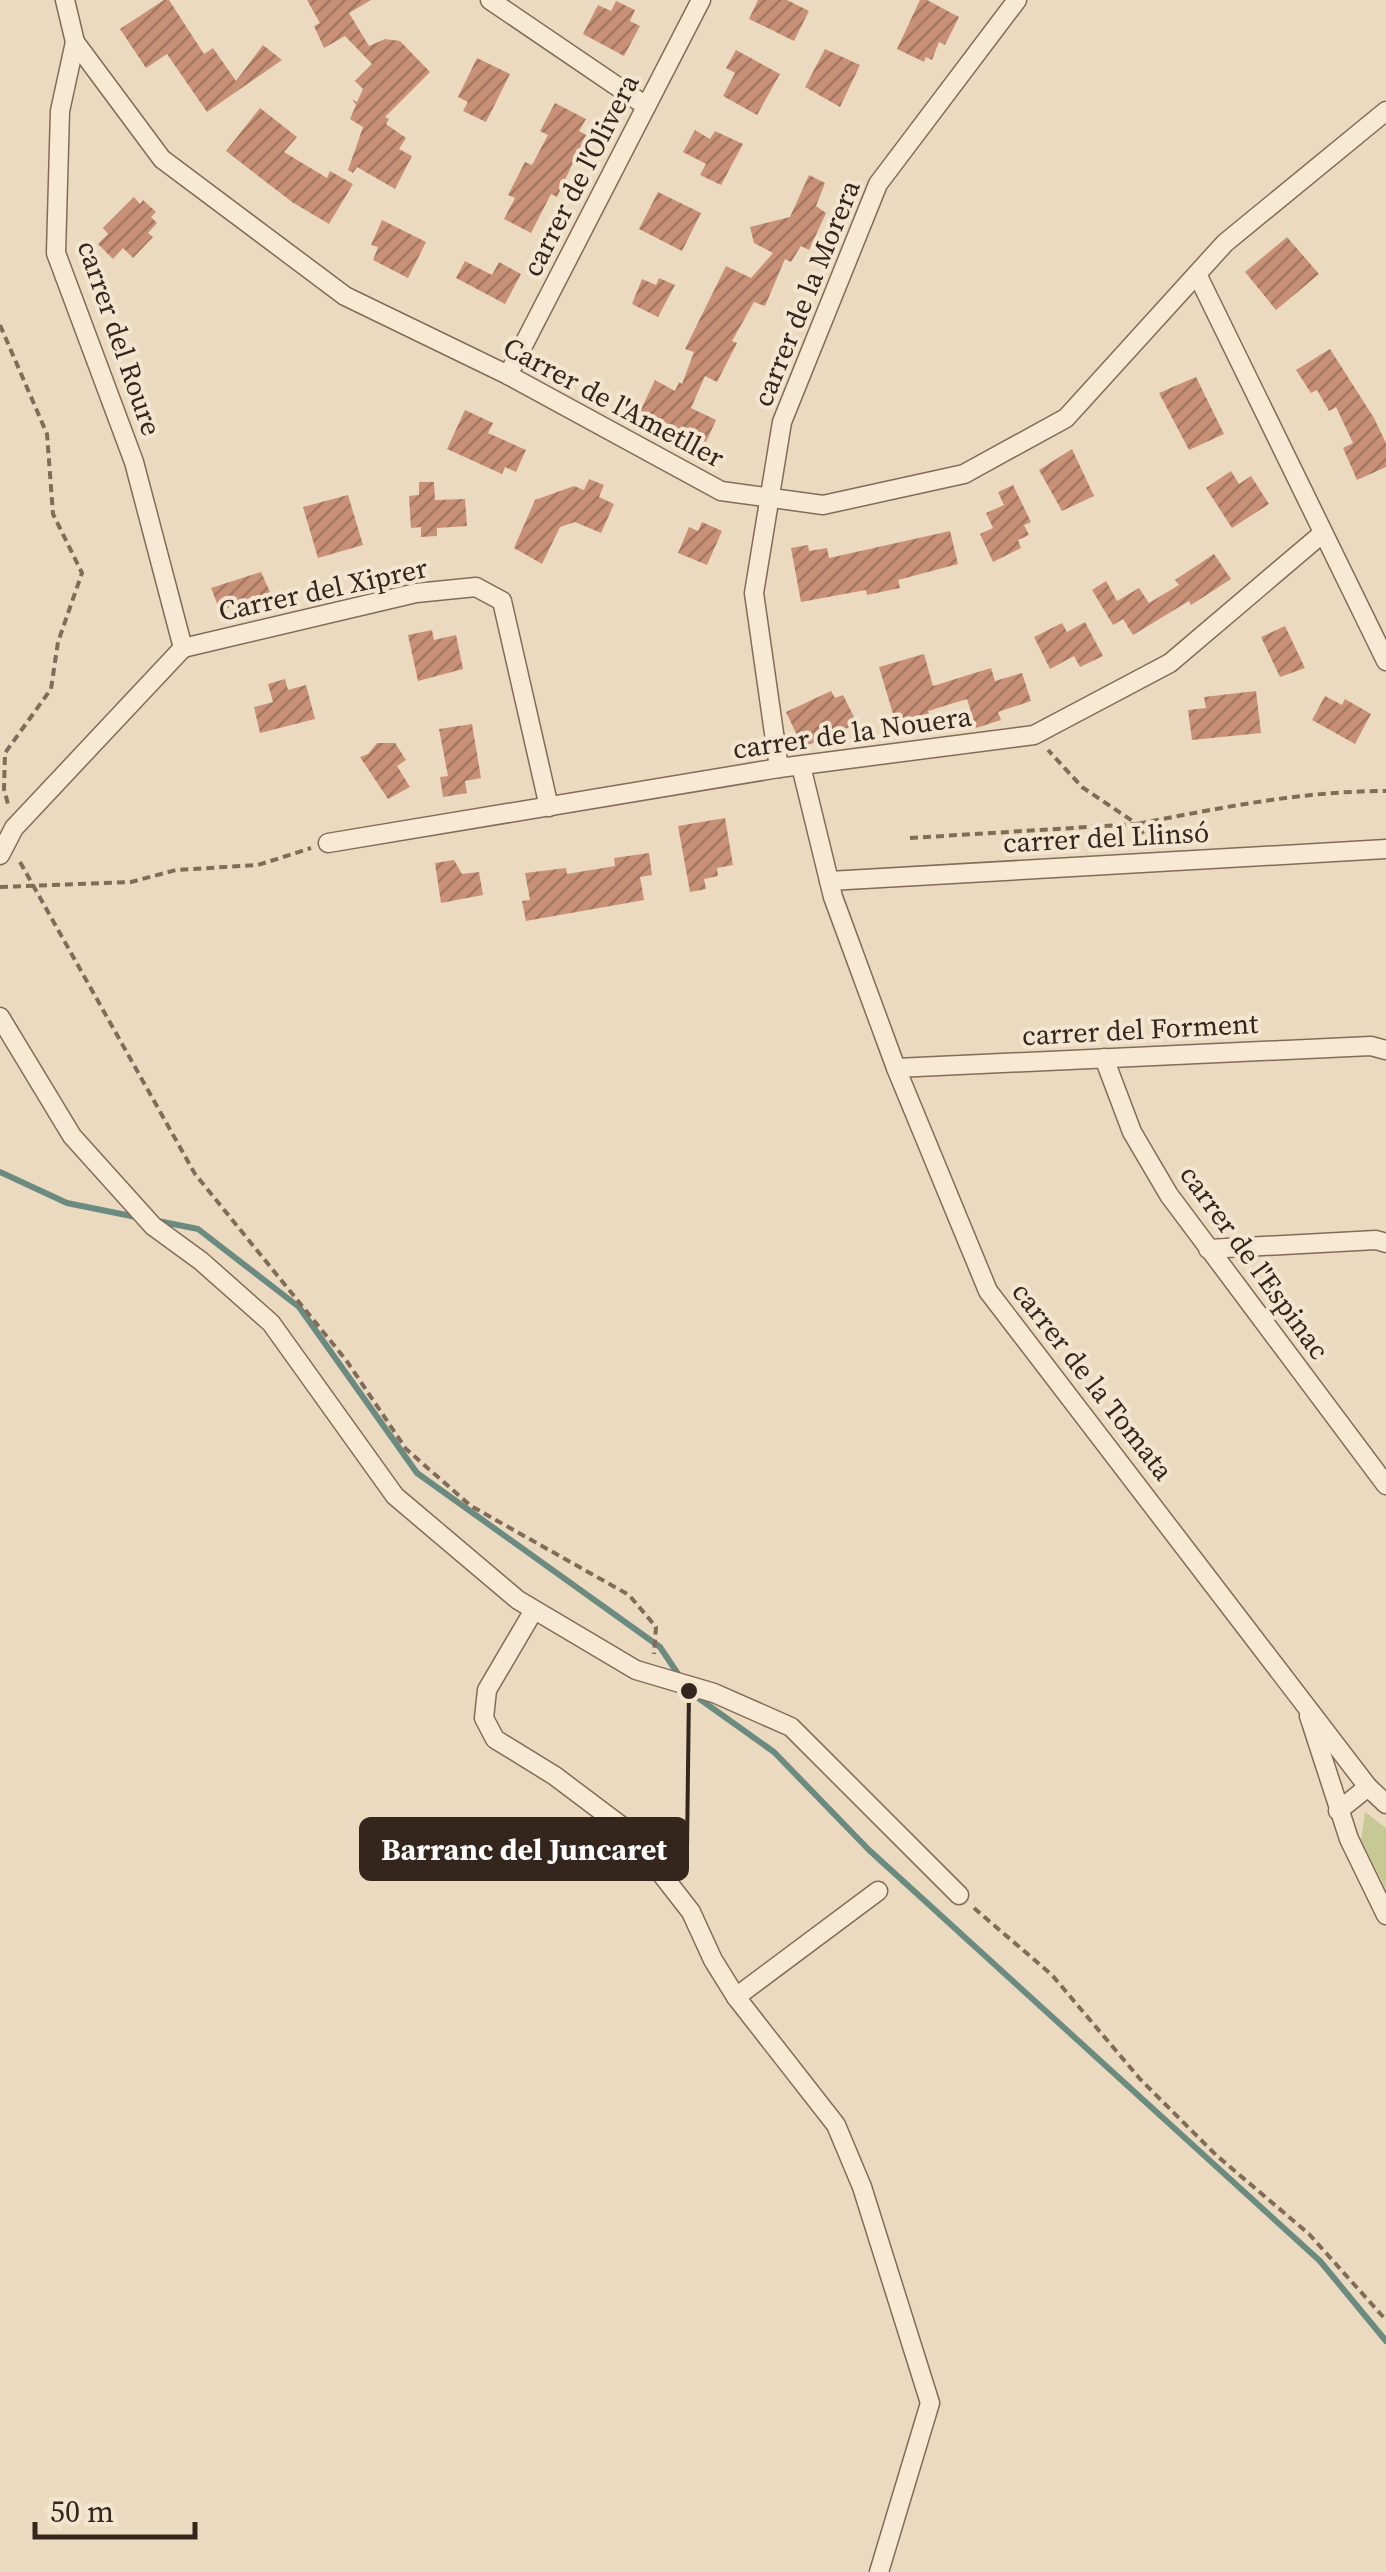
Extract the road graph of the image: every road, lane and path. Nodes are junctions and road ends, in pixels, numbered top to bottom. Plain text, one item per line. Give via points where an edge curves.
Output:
1 (66, 0) edge
2 (490, 0) edge
3 (700, 0) edge
4 (1017, 0) edge
5 (75, 42) junction
6 (646, 106) junction
7 (1386, 112) edge
8 (1196, 274) junction
9 (0, 325) edge
10 (508, 374) junction
11 (769, 497) junction
12 (1323, 532) junction
13 (183, 648) junction
14 (1386, 661) edge
15 (1034, 736) junction
16 (801, 766) junction
17 (779, 768) junction
18 (1386, 791) edge
19 (549, 806) junction
20 (1137, 824) junction
21 (14, 828) junction
22 (910, 838) dead end
23 (328, 843) joint
24 (1386, 848) edge
25 (0, 855) edge
26 (830, 880) junction
27 (31, 884) junction
28 (0, 887) edge
29 (0, 1017) edge
30 (1386, 1050) edge
31 (1104, 1058) junction
32 (896, 1068) junction
33 (1386, 1242) edge
34 (1208, 1250) junction
35 (1386, 1485) edge
36 (534, 1610) junction
37 (652, 1675) junction
38 (1305, 1701) junction
39 (1368, 1787) junction
40 (1386, 1804) edge
41 (1338, 1811) junction
42 (878, 1891) dead end
43 (959, 1896) joint
44 (1386, 1915) edge
45 (736, 1997) junction
46 (1386, 2320) edge
47 (880, 2572) edge

1 - 5 street, Carrer de l'Ametller
2 - 6 street
3 - 6 street, carrer de l'Olivera
4 - 11 street, carrer de la Morera via 878,184 782,422
5 - 10 street, Carrer de l'Ametller via 162,159 345,296
5 - 13 street, carrer del Roure via 60,111 56,253 134,462
6 - 10 street, carrer de l'Olivera
7 - 8 street, Carrer de l'Ametller via 1225,242
8 - 11 street, Carrer de l'Ametller via 1066,418 964,474 822,505
8 - 12 street
9 - 21 path via 47,434 53,514 82,573 58,642 51,689 5,754 4,789
10 - 11 street, Carrer de l'Ametller via 721,490
11 - 17 street, carrer de la Morera via 754,593
12 - 14 street
12 - 15 street, carrer de la Nouera via 1170,662
13 - 19 street, Carrer del Xiprer via 416,593 476,588 502,601
13 - 21 street
15 - 16 street, carrer de la Nouera
15 - 20 path via 1082,786
16 - 17 street, carrer de la Nouera
16 - 26 street, carrer de la Tomata
17 - 19 street, carrer de la Nouera
18 - 20 path via 1264,799
19 - 23 street, carrer de la Nouera
20 - 22 path
21 - 25 street
23 - 27 path via 258,865 176,870 131,882
24 - 26 street, carrer del Llinsó
26 - 32 street, carrer de la Tomata
27 - 28 path
27 - 37 path via 195,1174 346,1360 406,1449 471,1506 629,1595 656,1628
29 - 36 street via 72,1136 153,1226 271,1323 394,1496
30 - 31 street, carrer del Forment
31 - 32 street, carrer del Forment
31 - 34 street, carrer de l'Espinac via 1132,1132
32 - 38 street, carrer de la Tomata via 988,1290
33 - 34 street
34 - 35 street, carrer de l'Espinac
36 - 37 street
36 - 45 street via 487,1690 484,1718 496,1739 628,1830 691,1912
37 - 43 street via 791,1727
38 - 39 street, carrer de la Tomata
38 - 41 street
39 - 40 street, carrer de la Tomata
39 - 41 street
41 - 44 street
42 - 45 street
43 - 46 path via 1052,1974 1140,2079 1309,2234
45 - 47 street via 836,2124 930,2403

